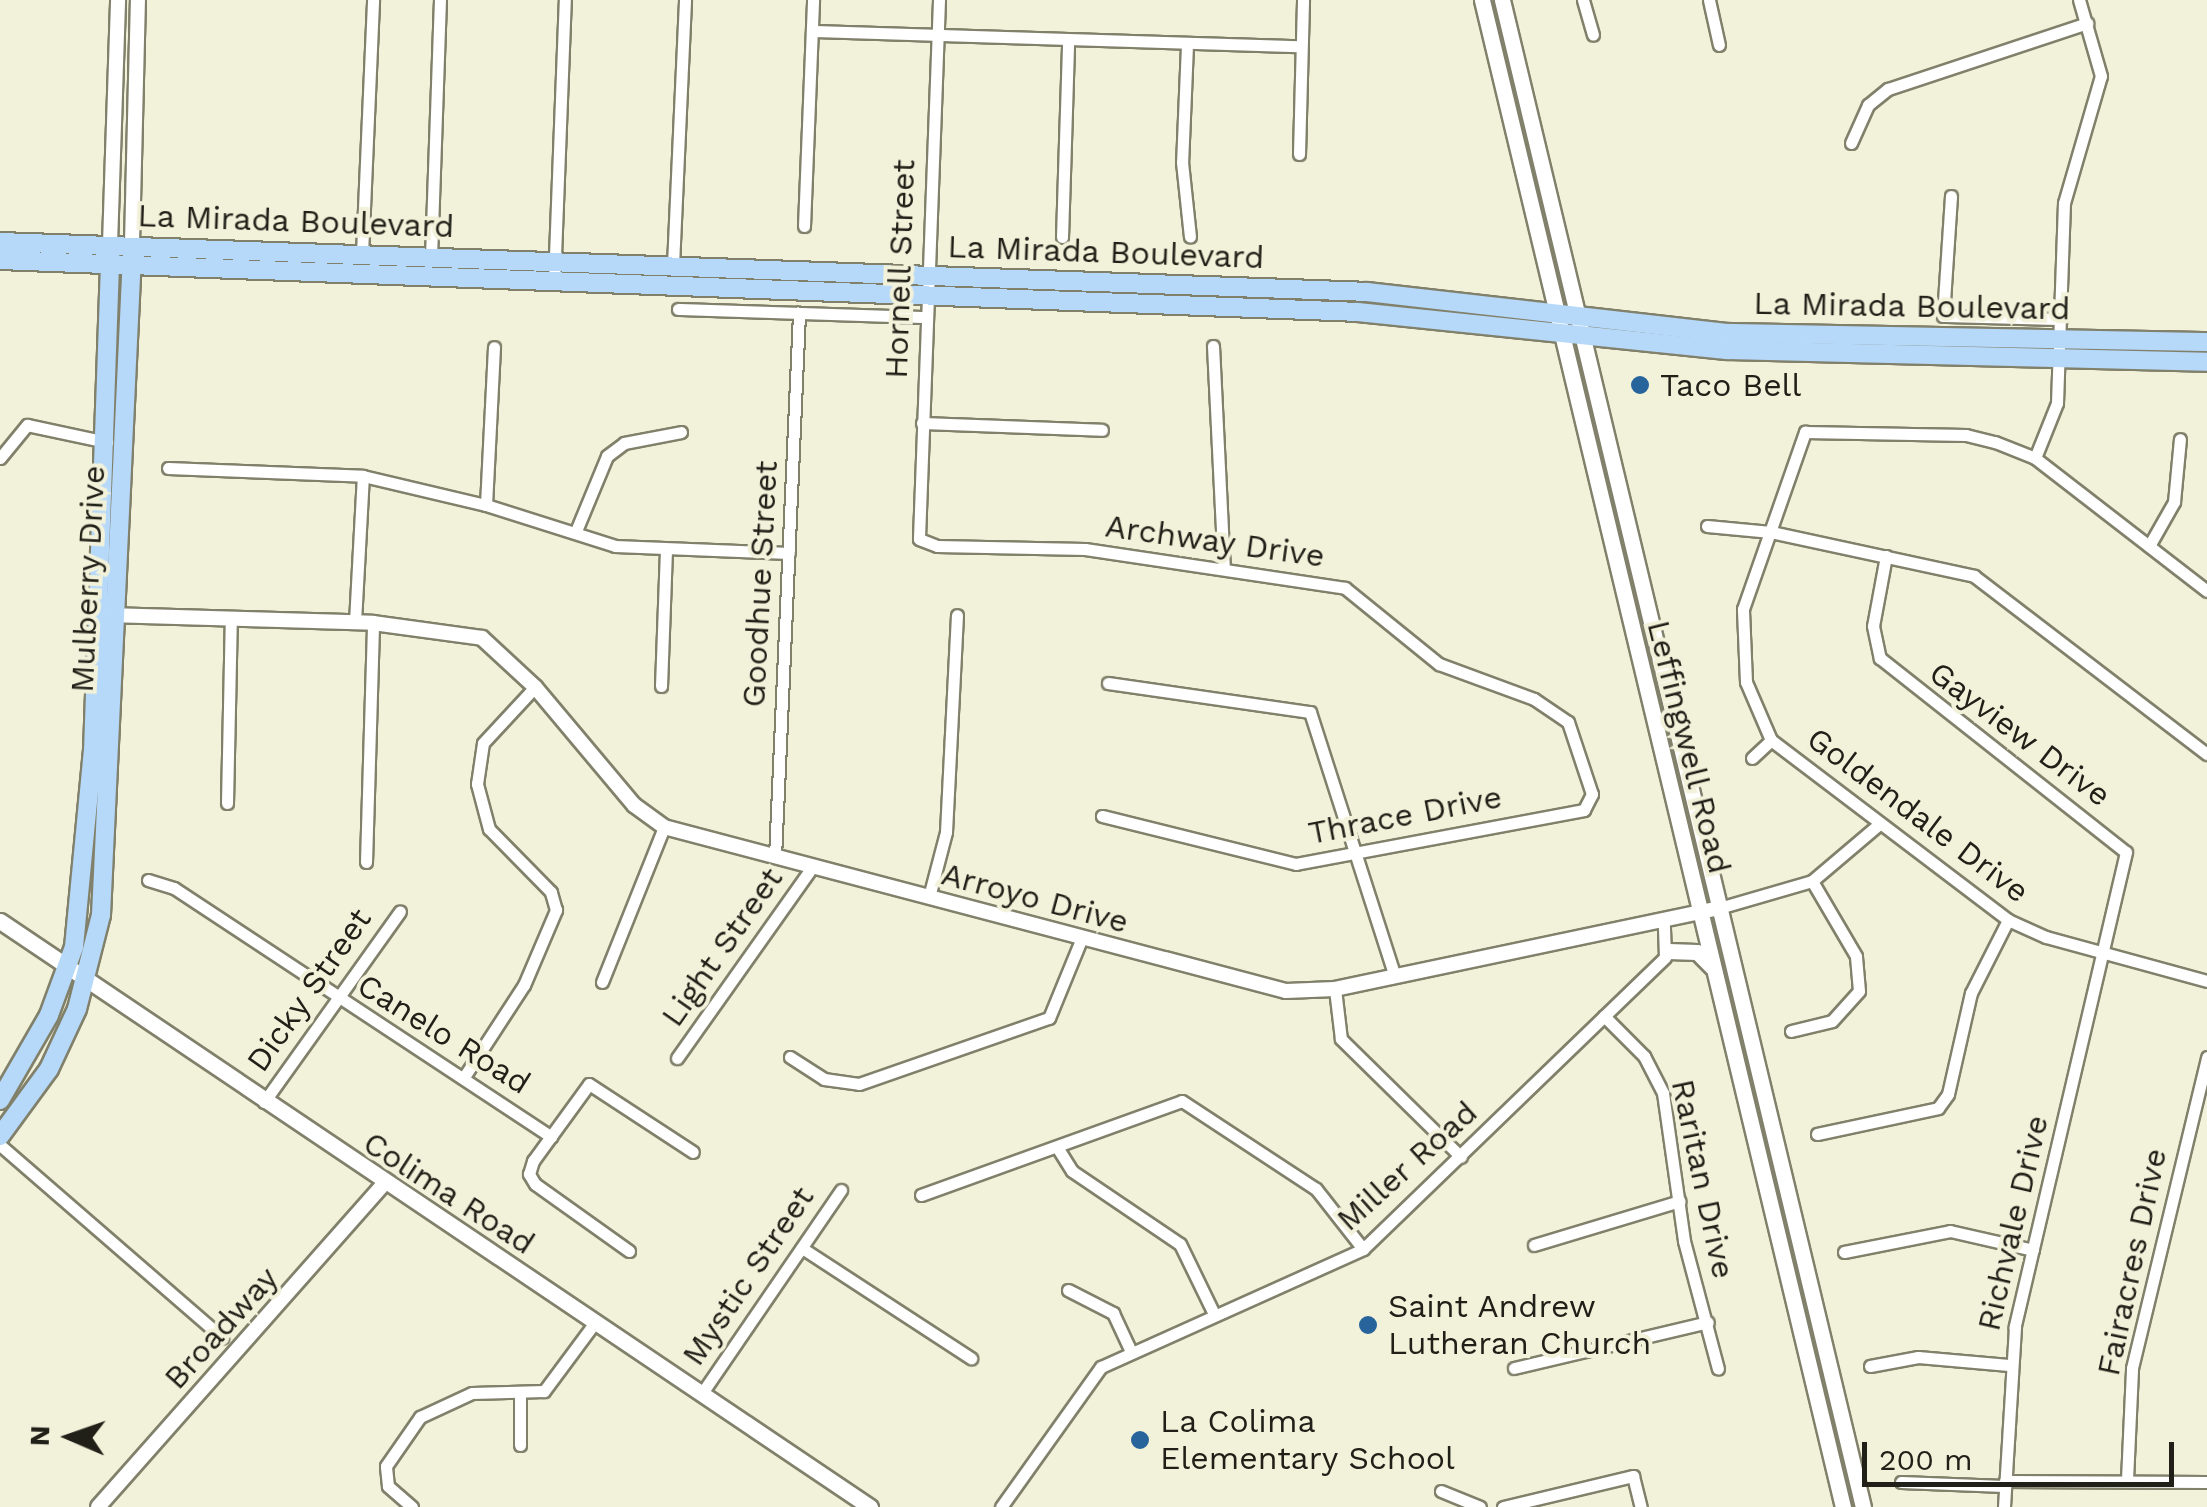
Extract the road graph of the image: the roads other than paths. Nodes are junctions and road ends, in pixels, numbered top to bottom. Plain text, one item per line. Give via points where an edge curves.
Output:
1 (118, 0) edge
2 (138, 0) edge
3 (373, 0) edge
4 (440, 0) edge
5 (565, 0) edge
6 (685, 0) edge
7 (813, 0) edge
8 (939, 0) edge
9 (1303, 0) edge
10 (1482, 0) edge
11 (1502, 0) edge
12 (1583, 0) edge
13 (1709, 0) edge
14 (2079, 0) edge
15 (2087, 23) junction
16 (812, 32) junction
17 (1592, 35) dead end
18 (937, 36) junction
19 (1068, 42) junction
20 (1187, 45) junction
21 (1720, 45) dead end
22 (1301, 46) junction
23 (1851, 143) dead end
24 (1298, 154) dead end
25 (1952, 196) dead end
26 (804, 226) dead end
27 (1062, 237) dead end
28 (1190, 238) dead end
29 (0, 242) edge
30 (132, 243) junction
31 (110, 244) junction
32 (362, 254) junction
33 (432, 257) junction
34 (0, 260) edge
35 (555, 261) junction
36 (110, 264) junction
37 (673, 265) junction
38 (132, 266) junction
39 (926, 274) junction
40 (554, 282) junction
41 (924, 295) junction
42 (678, 309) dead end
43 (799, 314) junction
44 (1578, 316) junction
45 (924, 317) junction
46 (1559, 324) junction
47 (2060, 329) junction
48 (1582, 335) junction
49 (2207, 342) edge
50 (1213, 346) dead end
51 (494, 347) dead end
52 (2058, 358) junction
53 (2207, 362) edge
54 (922, 422) junction
55 (1102, 430) dead end
56 (681, 432) dead end
57 (2180, 439) dead end
58 (104, 442) junction
59 (124, 446) junction
60 (0, 458) edge
61 (2035, 458) junction
62 (168, 468) dead end
63 (364, 476) junction
64 (486, 505) junction
65 (1707, 526) dead end
66 (576, 532) junction
67 (1771, 532) junction
68 (918, 540) joint
69 (2150, 546) junction
70 (666, 549) junction
71 (789, 553) junction
72 (1886, 556) junction
73 (1224, 567) junction
74 (2207, 590) edge
75 (116, 614) junction
76 (96, 615) junction
77 (957, 615) dead end
78 (230, 619) junction
79 (355, 622) junction
80 (373, 623) junction
81 (1108, 684) dead end
82 (661, 686) dead end
83 (535, 687) junction
84 (1771, 740) junction
85 (2207, 754) edge
86 (1752, 758) dead end
87 (1592, 794) joint
88 (226, 803) dead end
89 (1102, 816) dead end
90 (1878, 824) junction
91 (664, 827) junction
92 (775, 857) junction
93 (1355, 858) junction
94 (366, 862) dead end
95 (812, 867) junction
96 (148, 880) dead end
97 (1812, 881) junction
98 (929, 897) junction
99 (1720, 908) junction
100 (400, 910) dead end
101 (1700, 913) junction
102 (2008, 920) junction
103 (0, 921) edge
104 (1664, 922) junction
105 (1082, 940) junction
106 (1668, 951) junction
107 (2105, 955) junction
108 (67, 969) junction
109 (1714, 969) junction
110 (1396, 976) junction
111 (2207, 981) edge
112 (86, 982) junction
113 (602, 982) dead end
114 (1336, 988) junction
115 (334, 997) junction
116 (1604, 1016) junction
117 (1791, 1031) dead end
118 (790, 1057) dead end
119 (2207, 1057) edge
120 (677, 1058) dead end
121 (464, 1076) junction
122 (0, 1100) edge
123 (264, 1102) junction
124 (1817, 1134) dead end
125 (0, 1136) edge
126 (551, 1136) junction
127 (0, 1145) edge
128 (1056, 1146) junction
129 (693, 1152) dead end
130 (1460, 1157) junction
131 (384, 1184) junction
132 (840, 1190) dead end
133 (921, 1195) dead end
134 (1680, 1201) junction
135 (1534, 1245) dead end
136 (802, 1248) junction
137 (1363, 1248) junction
138 (2033, 1250) junction
139 (628, 1251) dead end
140 (1844, 1252) dead end
141 (1068, 1290) dead end
142 (1214, 1314) junction
143 (596, 1322) junction
144 (1708, 1322) junction
145 (222, 1337) dead end
146 (1130, 1350) junction
147 (971, 1358) dead end
148 (2009, 1365) junction
149 (1870, 1366) dead end
150 (1514, 1368) dead end
151 (1718, 1370) dead end
152 (702, 1392) junction
153 (520, 1396) junction
154 (520, 1445) dead end
155 (2127, 1480) junction
156 (1901, 1482) dead end
157 (2207, 1482) edge
158 (2004, 1484) junction
159 (1442, 1491) dead end
160 (98, 1507) edge
161 (412, 1507) edge
162 (870, 1507) edge
163 (1001, 1507) edge
164 (1480, 1507) edge
165 (1503, 1507) edge
166 (1641, 1507) edge
167 (1843, 1507) edge
168 (1862, 1507) edge
169 (2004, 1507) edge

1 - 31 street, Mulberry Drive
2 - 30 street, Mulberry Drive
3 - 32 street
4 - 33 street
5 - 35 street
6 - 37 street
7 - 16 street
8 - 18 street, Hornell Street
9 - 22 street
10 - 46 main road, Leffingwell Road
11 - 44 main road, Leffingwell Road
12 - 17 street
13 - 21 street
14 - 15 street
15 - 23 street via 1888,89 1868,105
15 - 47 street via 2100,76 2064,203
16 - 18 street
16 - 26 street
18 - 19 street
18 - 39 street, Hornell Street
19 - 20 street
19 - 27 street
20 - 22 street
20 - 28 street via 1182,162
22 - 24 street
25 - 47 street via 1944,316
29 - 31 main road, La Mirada Boulevard
30 - 31 main road, La Mirada Boulevard
30 - 32 main road, La Mirada Boulevard
30 - 38 main road, Mulberry Drive
31 - 36 main road, Mulberry Drive
32 - 33 main road, La Mirada Boulevard
33 - 35 main road, La Mirada Boulevard
34 - 36 main road, La Mirada Boulevard
35 - 37 main road, La Mirada Boulevard
35 - 40 street
36 - 38 main road, La Mirada Boulevard
36 - 58 main road, Mulberry Drive
37 - 39 main road, La Mirada Boulevard
38 - 40 main road, La Mirada Boulevard
38 - 59 main road, Mulberry Drive
39 - 41 street, Hornell Street
39 - 46 main road, La Mirada Boulevard via 1367,292
40 - 41 main road, La Mirada Boulevard
41 - 45 street, Hornell Street
41 - 46 main road, La Mirada Boulevard
42 - 43 street
43 - 45 street
43 - 71 street, Goodhue Street
44 - 46 main road, La Mirada Boulevard
44 - 47 main road, La Mirada Boulevard via 1726,333
44 - 48 main road, Leffingwell Road
45 - 54 street, Hornell Street
46 - 48 main road, La Mirada Boulevard
46 - 101 main road, Leffingwell Road
47 - 49 main road, La Mirada Boulevard
47 - 52 street
48 - 52 main road, La Mirada Boulevard via 1727,350
48 - 99 main road, Leffingwell Road
50 - 73 street
51 - 64 street
52 - 53 main road, La Mirada Boulevard
52 - 61 street via 2058,403
54 - 55 street
54 - 68 street, Hornell Street
56 - 66 street via 624,444 607,456
57 - 69 street via 2174,502
58 - 59 street
58 - 60 street via 27,426
58 - 76 main road, Mulberry Drive
59 - 75 main road, Mulberry Drive
61 - 67 street, Goldendale Drive via 1966,435 1806,432
61 - 69 street
62 - 63 street
63 - 64 street
63 - 79 street
64 - 66 street
65 - 67 street
66 - 70 street via 614,546
67 - 72 street
67 - 84 street, Goldendale Drive via 1743,610 1746,682
68 - 73 street, Archway Drive via 1085,549
69 - 74 street
70 - 71 street
70 - 82 street
71 - 92 street, Goodhue Street
72 - 85 street via 1974,576
72 - 107 street, Gayview Drive via 1873,626 1880,658 2126,852
73 - 87 street, Archway Drive via 1345,588 1439,664 1534,700 1568,722
75 - 76 street, Arroyo Drive
75 - 78 street, Arroyo Drive
75 - 112 main road, Mulberry Drive via 101,915
76 - 108 main road, Mulberry Drive via 86,852
77 - 98 street via 946,832
78 - 79 street, Arroyo Drive
78 - 88 street
79 - 80 street, Arroyo Drive
80 - 83 street, Arroyo Drive via 482,638
80 - 94 street
81 - 93 street via 1310,712
83 - 91 street, Arroyo Drive via 634,805
83 - 121 street via 482,742 476,784 489,829 551,892 556,910 524,985
84 - 86 street, Goldendale Drive
84 - 90 street, Goldendale Drive
87 - 93 street, Thrace Drive via 1584,810
89 - 93 street, Thrace Drive via 1296,864
90 - 97 street, Arroyo Drive
90 - 102 street, Goldendale Drive
91 - 92 street, Arroyo Drive
91 - 113 street
92 - 95 street, Arroyo Drive
93 - 110 street
95 - 98 street, Arroyo Drive
95 - 120 street, Light Street
96 - 115 street, Canelo Road via 174,888
97 - 99 street, Arroyo Drive
97 - 117 street via 1856,956 1860,992 1832,1020
98 - 105 street, Arroyo Drive
99 - 101 street, Arroyo Drive
99 - 168 main road, Leffingwell Road
100 - 115 street, Dicky Street
101 - 104 street, Arroyo Drive
101 - 109 main road, Leffingwell Road
102 - 107 street, Goldendale Drive
102 - 124 street via 1971,993 1948,1094 1938,1108
103 - 108 main road, Colima Road
104 - 106 street
104 - 110 street, Arroyo Drive
105 - 114 street, Arroyo Drive via 1286,991
105 - 118 street via 1050,1018 859,1084 824,1079
106 - 109 main road via 1697,952
106 - 116 street, Miller Road
107 - 111 street, Goldendale Drive
107 - 138 street, Richvale Drive
108 - 112 main road, Colima Road
108 - 122 main road, Mulberry Drive via 50,1015
109 - 167 main road, Leffingwell Road
110 - 114 street, Arroyo Drive
112 - 123 main road, Colima Road
112 - 125 main road, Mulberry Drive via 49,1069
114 - 130 street via 1341,1039
115 - 121 street, Canelo Road
115 - 123 street, Dicky Street
116 - 130 street, Miller Road
116 - 134 street, Raritan Drive via 1644,1056 1664,1092
119 - 155 street, Fairacres Drive via 2132,1368
121 - 126 street, Canelo Road
123 - 131 main road, Colima Road
126 - 129 street, Canelo Road via 589,1084
126 - 139 street via 529,1174 535,1184
127 - 145 street
128 - 133 street
128 - 137 street via 1182,1101 1316,1188
128 - 142 street via 1072,1170 1180,1244
130 - 137 street, Miller Road
131 - 143 main road, Colima Road
131 - 160 street, Broadway
132 - 136 street, Mystic Street
134 - 135 street
134 - 144 street, Raritan Drive
136 - 147 street
136 - 152 street, Mystic Street
137 - 142 street, Miller Road
138 - 140 street via 1950,1231
138 - 148 street, Richvale Drive
141 - 146 street via 1113,1314
142 - 146 street, Miller Road
143 - 152 main road, Colima Road
143 - 153 street via 557,1380
144 - 150 street
144 - 151 street, Raritan Drive
146 - 163 street, Miller Road via 1102,1367
148 - 149 street via 1918,1357
148 - 158 street, Richvale Drive
152 - 162 main road, Colima Road
153 - 154 street
153 - 161 street via 472,1393 420,1417 386,1466 388,1486
155 - 157 street
155 - 158 street
156 - 158 street
158 - 169 street, Richvale Drive
159 - 164 street
165 - 166 street via 1634,1476

